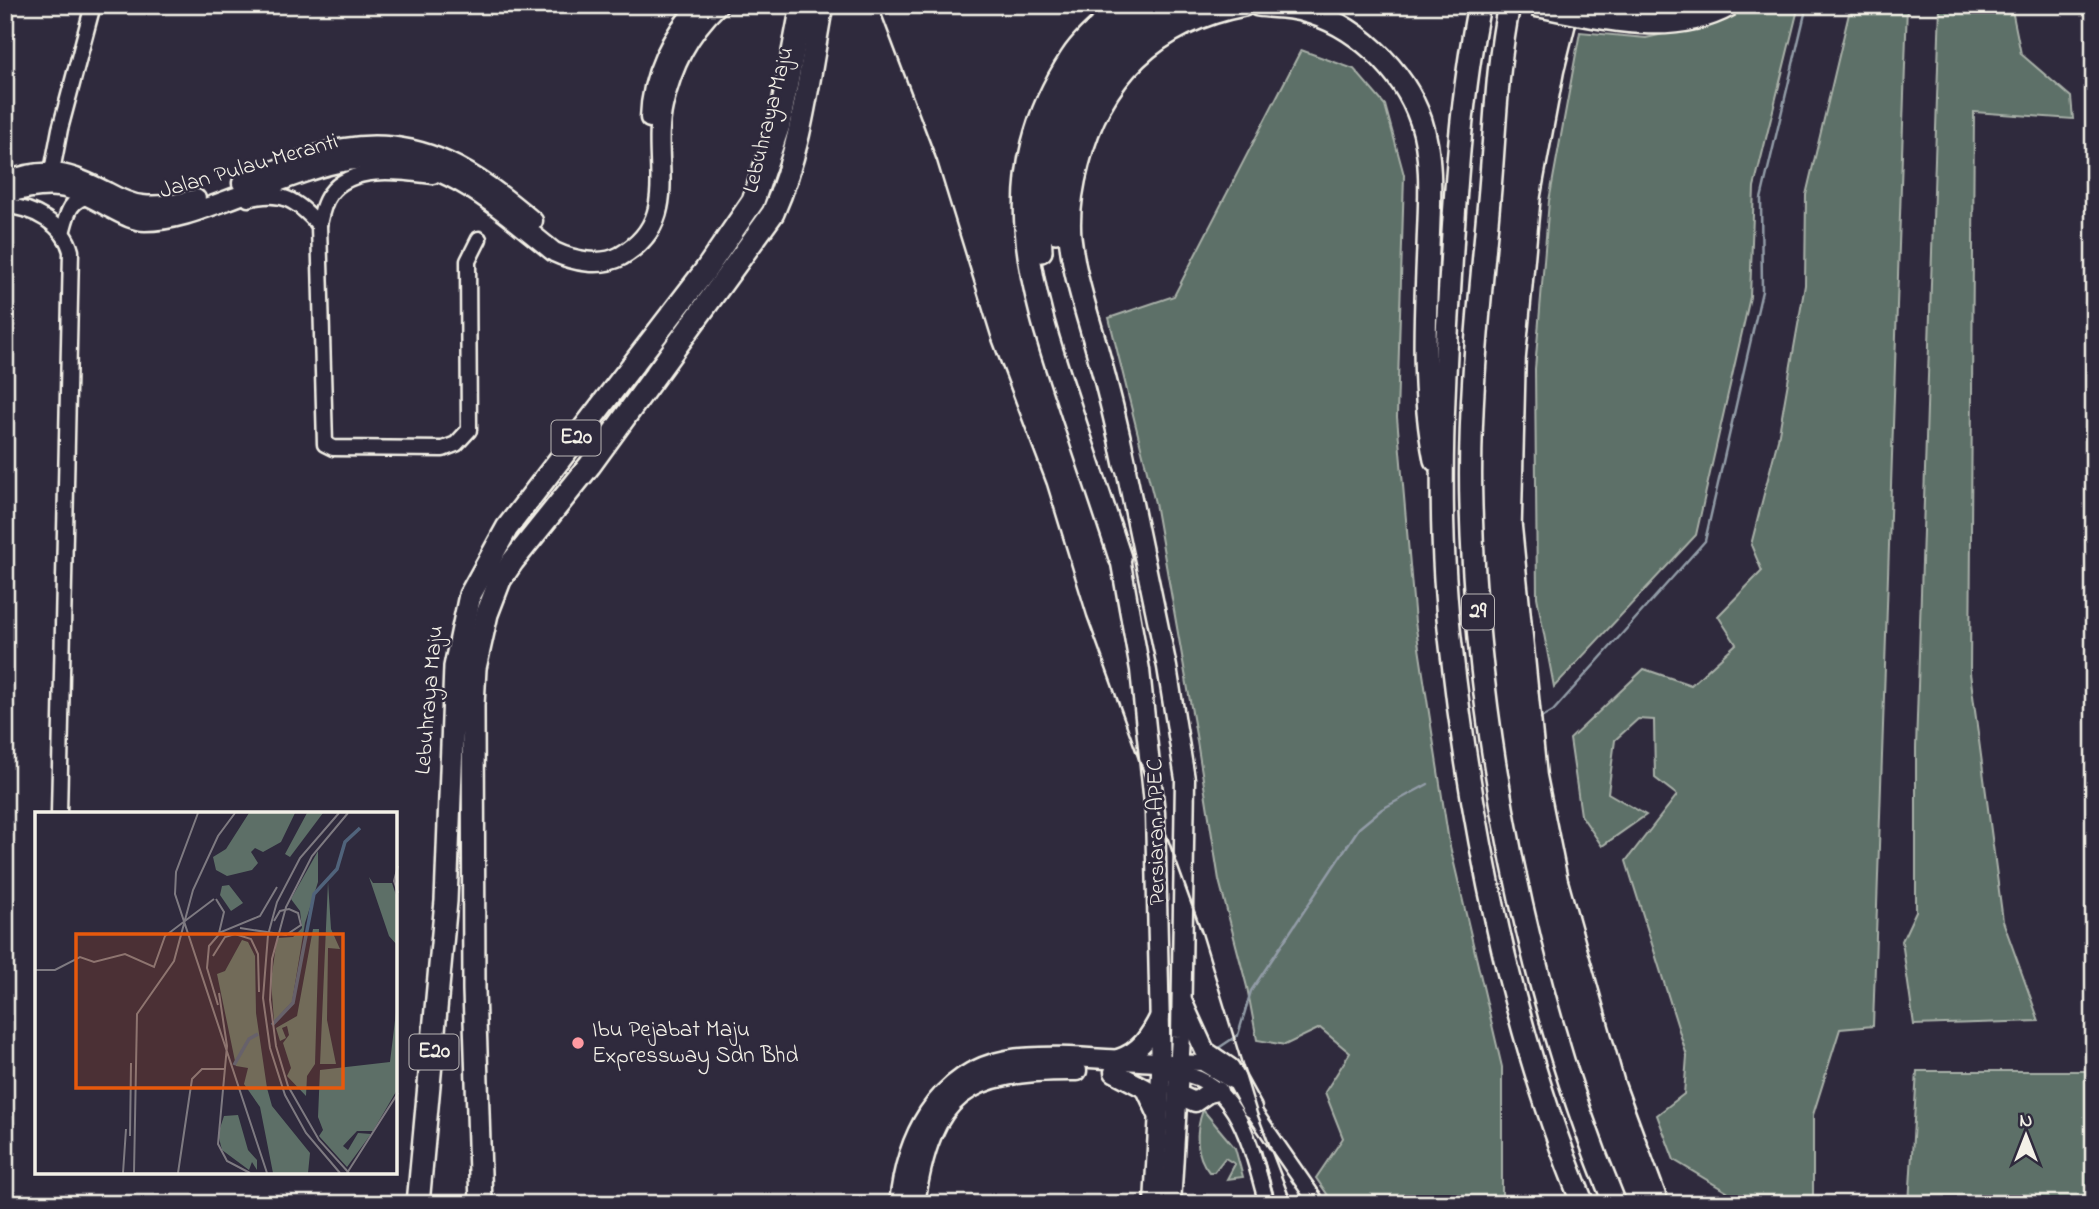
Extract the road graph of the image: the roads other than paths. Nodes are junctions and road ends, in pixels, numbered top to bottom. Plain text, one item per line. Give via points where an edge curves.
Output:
1 (93, 5) edge
2 (700, 5) edge
3 (718, 5) edge
4 (802, 5) edge
5 (1114, 5) edge
6 (1123, 5) edge
7 (1146, 5) edge
8 (1184, 5) edge
9 (1244, 5) edge
10 (1258, 5) edge
11 (1479, 5) edge
12 (1509, 5) edge
13 (1523, 5) edge
14 (1533, 5) edge
15 (1634, 5) edge
16 (1687, 5) edge
17 (1730, 5) edge
18 (822, 6) edge
19 (1086, 39) junction
20 (52, 171) junction
21 (459, 180) junction
22 (5, 182) edge
23 (5, 194) edge
24 (90, 196) junction
25 (1489, 199) junction
26 (5, 206) edge
27 (209, 206) junction
28 (318, 225) junction
29 (62, 233) junction
30 (479, 239) dead end
31 (1125, 465) junction
32 (1443, 496) junction
33 (1120, 558) junction
34 (59, 812) edge
35 (1181, 1000) junction
36 (1161, 1014) junction
37 (1112, 1067) junction
38 (1161, 1067) junction
39 (1180, 1067) junction
40 (1218, 1091) junction
41 (1179, 1095) junction
42 (1252, 1108) junction
43 (1158, 1116) junction
44 (418, 1204) edge
45 (481, 1204) edge
46 (899, 1204) edge
47 (915, 1204) edge
48 (1154, 1204) edge
49 (1171, 1204) edge
50 (1266, 1204) edge
51 (1318, 1204) edge
52 (1583, 1204) edge
53 (1615, 1204) edge

1 - 20 street
2 - 20 main road, Jalan Pulau Meranti via 664,58 655,84 648,203 642,221 632,236 612,249 574,249 560,242 476,176 442,157 416,150 344,148 171,205 125,201 84,180
3 - 21 main road, Jalan Pulau Meranti via 688,39 671,77 662,111 660,205 652,230 639,246 615,260 570,260
4 - 44 highway, Lebuhraya Maju / E20 via 779,125 753,201 705,271 507,528 470,594 454,667 446,901
5 - 19 main road
6 - 19 highway
7 - 33 highway via 1115,32 1086,67 1062,107 1050,141 1039,214 1049,297
8 - 31 highway via 1147,29 1101,75 1073,127 1057,188 1055,234 1060,270 1099,399
9 - 31 highway via 1172,29 1133,58 1114,82 1083,145 1072,190 1070,235 1077,283
10 - 32 highway via 1300,9 1332,21 1371,46 1401,81 1420,121 1429,197 1427,423
11 - 32 highway, 29 via 1455,198
12 - 25 highway, 29
13 - 25 highway
14 - 17 highway, bridge via 1660,24 1686,22
15 - 16 highway
18 - 45 highway, Lebuhraya Maju / E20 via 798,133 773,212 590,465 513,561 500,580 484,624 475,668 472,844
19 - 33 highway via 1048,102 1035,139 1024,215 1034,292
20 - 22 main road, Jalan Pulau Meranti
21 - 27 main road, Jalan Pulau Meranti via 400,159 348,162
21 - 28 street via 400,173 354,177 330,193
23 - 24 main road, Jalan Pulau Meranti via 55,184
24 - 27 main road, Jalan Pulau Meranti via 145,221
24 - 29 street via 72,204
25 - 53 highway, 29 via 1479,306 1471,506 1491,730 1522,900 1555,1027
26 - 29 street via 32,212
27 - 28 street via 281,195 293,199
28 - 30 street via 323,437 333,448 443,449 456,444 469,430 468,261
29 - 34 street via 71,251
31 - 35 main road, Persiaran APEC via 1185,779
32 - 52 highway, 29 via 1450,644 1495,907 1526,1037
33 - 36 main road, Persiaran APEC via 1153,780
35 - 39 main road, Persiaran APEC
35 - 42 main road via 1205,1051 1230,1068
36 - 37 main road via 1136,1050
36 - 38 main road, Persiaran APEC
37 - 38 main road
37 - 43 main road via 1146,1090
37 - 46 main road via 1018,1059 992,1064 964,1079 937,1102 911,1142
37 - 47 main road via 1020,1072 978,1084 946,1109 934,1125 920,1166
38 - 39 street
38 - 43 main road, Persiaran APEC
39 - 40 street
39 - 41 main road, Persiaran APEC
39 - 42 street via 1202,1063 1227,1076
40 - 41 main road via 1195,1102
40 - 50 street via 1231,1104 1247,1139
41 - 49 main road, Persiaran APEC
42 - 51 street
43 - 48 main road, Persiaran APEC

